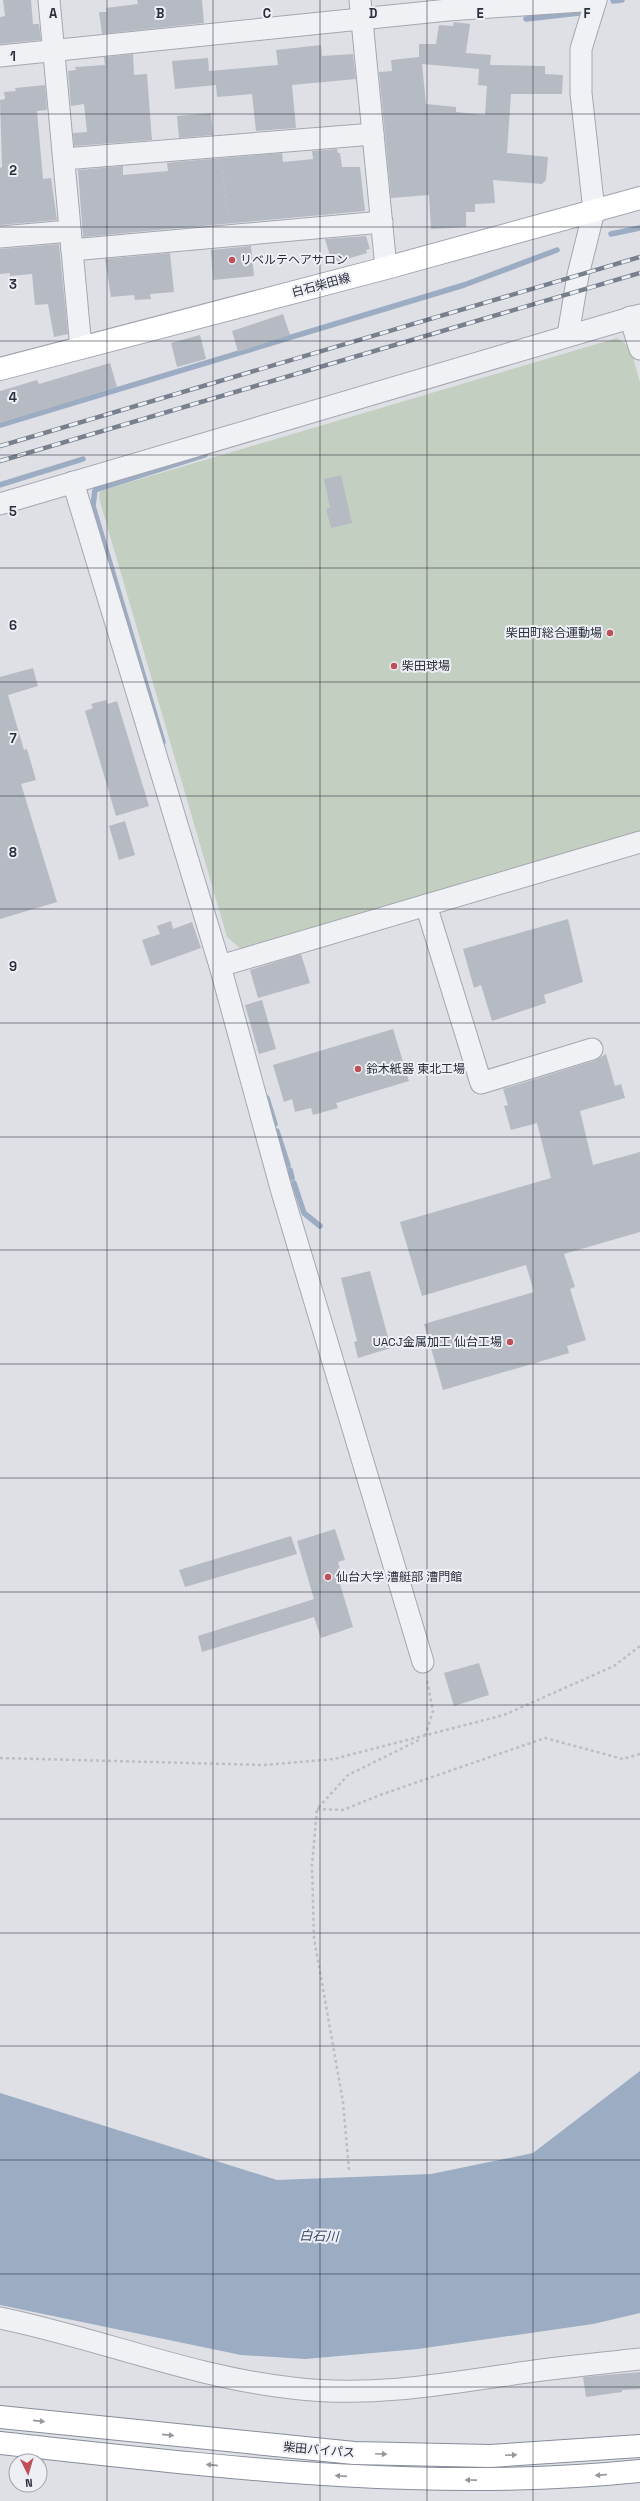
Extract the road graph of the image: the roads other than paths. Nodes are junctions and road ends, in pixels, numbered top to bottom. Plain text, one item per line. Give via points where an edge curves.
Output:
1 (49, 0) edge
2 (596, 0) edge
3 (361, 9) edge
4 (54, 52) junction
5 (0, 56) edge
6 (373, 134) junction
7 (64, 159) junction
8 (640, 198) edge
9 (594, 211) junction
10 (382, 222) junction
11 (0, 237) edge
12 (71, 240) junction
13 (386, 268) junction
14 (635, 316) edge
15 (568, 335) junction
16 (81, 348) junction
17 (640, 349) edge
18 (0, 369) edge
19 (72, 482) junction
20 (0, 504) edge
21 (640, 842) edge
22 (426, 905) junction
23 (220, 966) junction
24 (592, 1049) dead end
25 (423, 1662) road end
26 (0, 2318) edge
27 (640, 2359) edge
28 (0, 2417) edge
29 (0, 2443) edge
30 (640, 2446) edge
31 (640, 2471) edge

1 - 4 street
2 - 3 street via 448,10
2 - 9 street via 582,49 581,94
3 - 4 street
3 - 6 street
4 - 5 street
4 - 7 street
6 - 7 street
6 - 10 street
7 - 12 street
8 - 9 main road, 白石柴田線
9 - 13 main road, 白石柴田線
9 - 15 street via 587,232
10 - 12 street via 229,236
10 - 13 street
11 - 12 street
12 - 16 street
13 - 16 main road, 白石柴田線
14 - 15 street
14 - 17 street
15 - 19 street
16 - 18 main road, 白石柴田線
19 - 20 street
19 - 23 street
21 - 22 street
22 - 23 street
22 - 24 street via 480,1083
23 - 25 street via 282,1192
26 - 27 street via 30,2324 141,2357 234,2379 293,2388 344,2392 448,2384
28 -> 30 main road, 柴田バイパス via 354,2453 490,2456
31 -> 29 main road, 柴田バイパス via 506,2480 389,2479 260,2470

